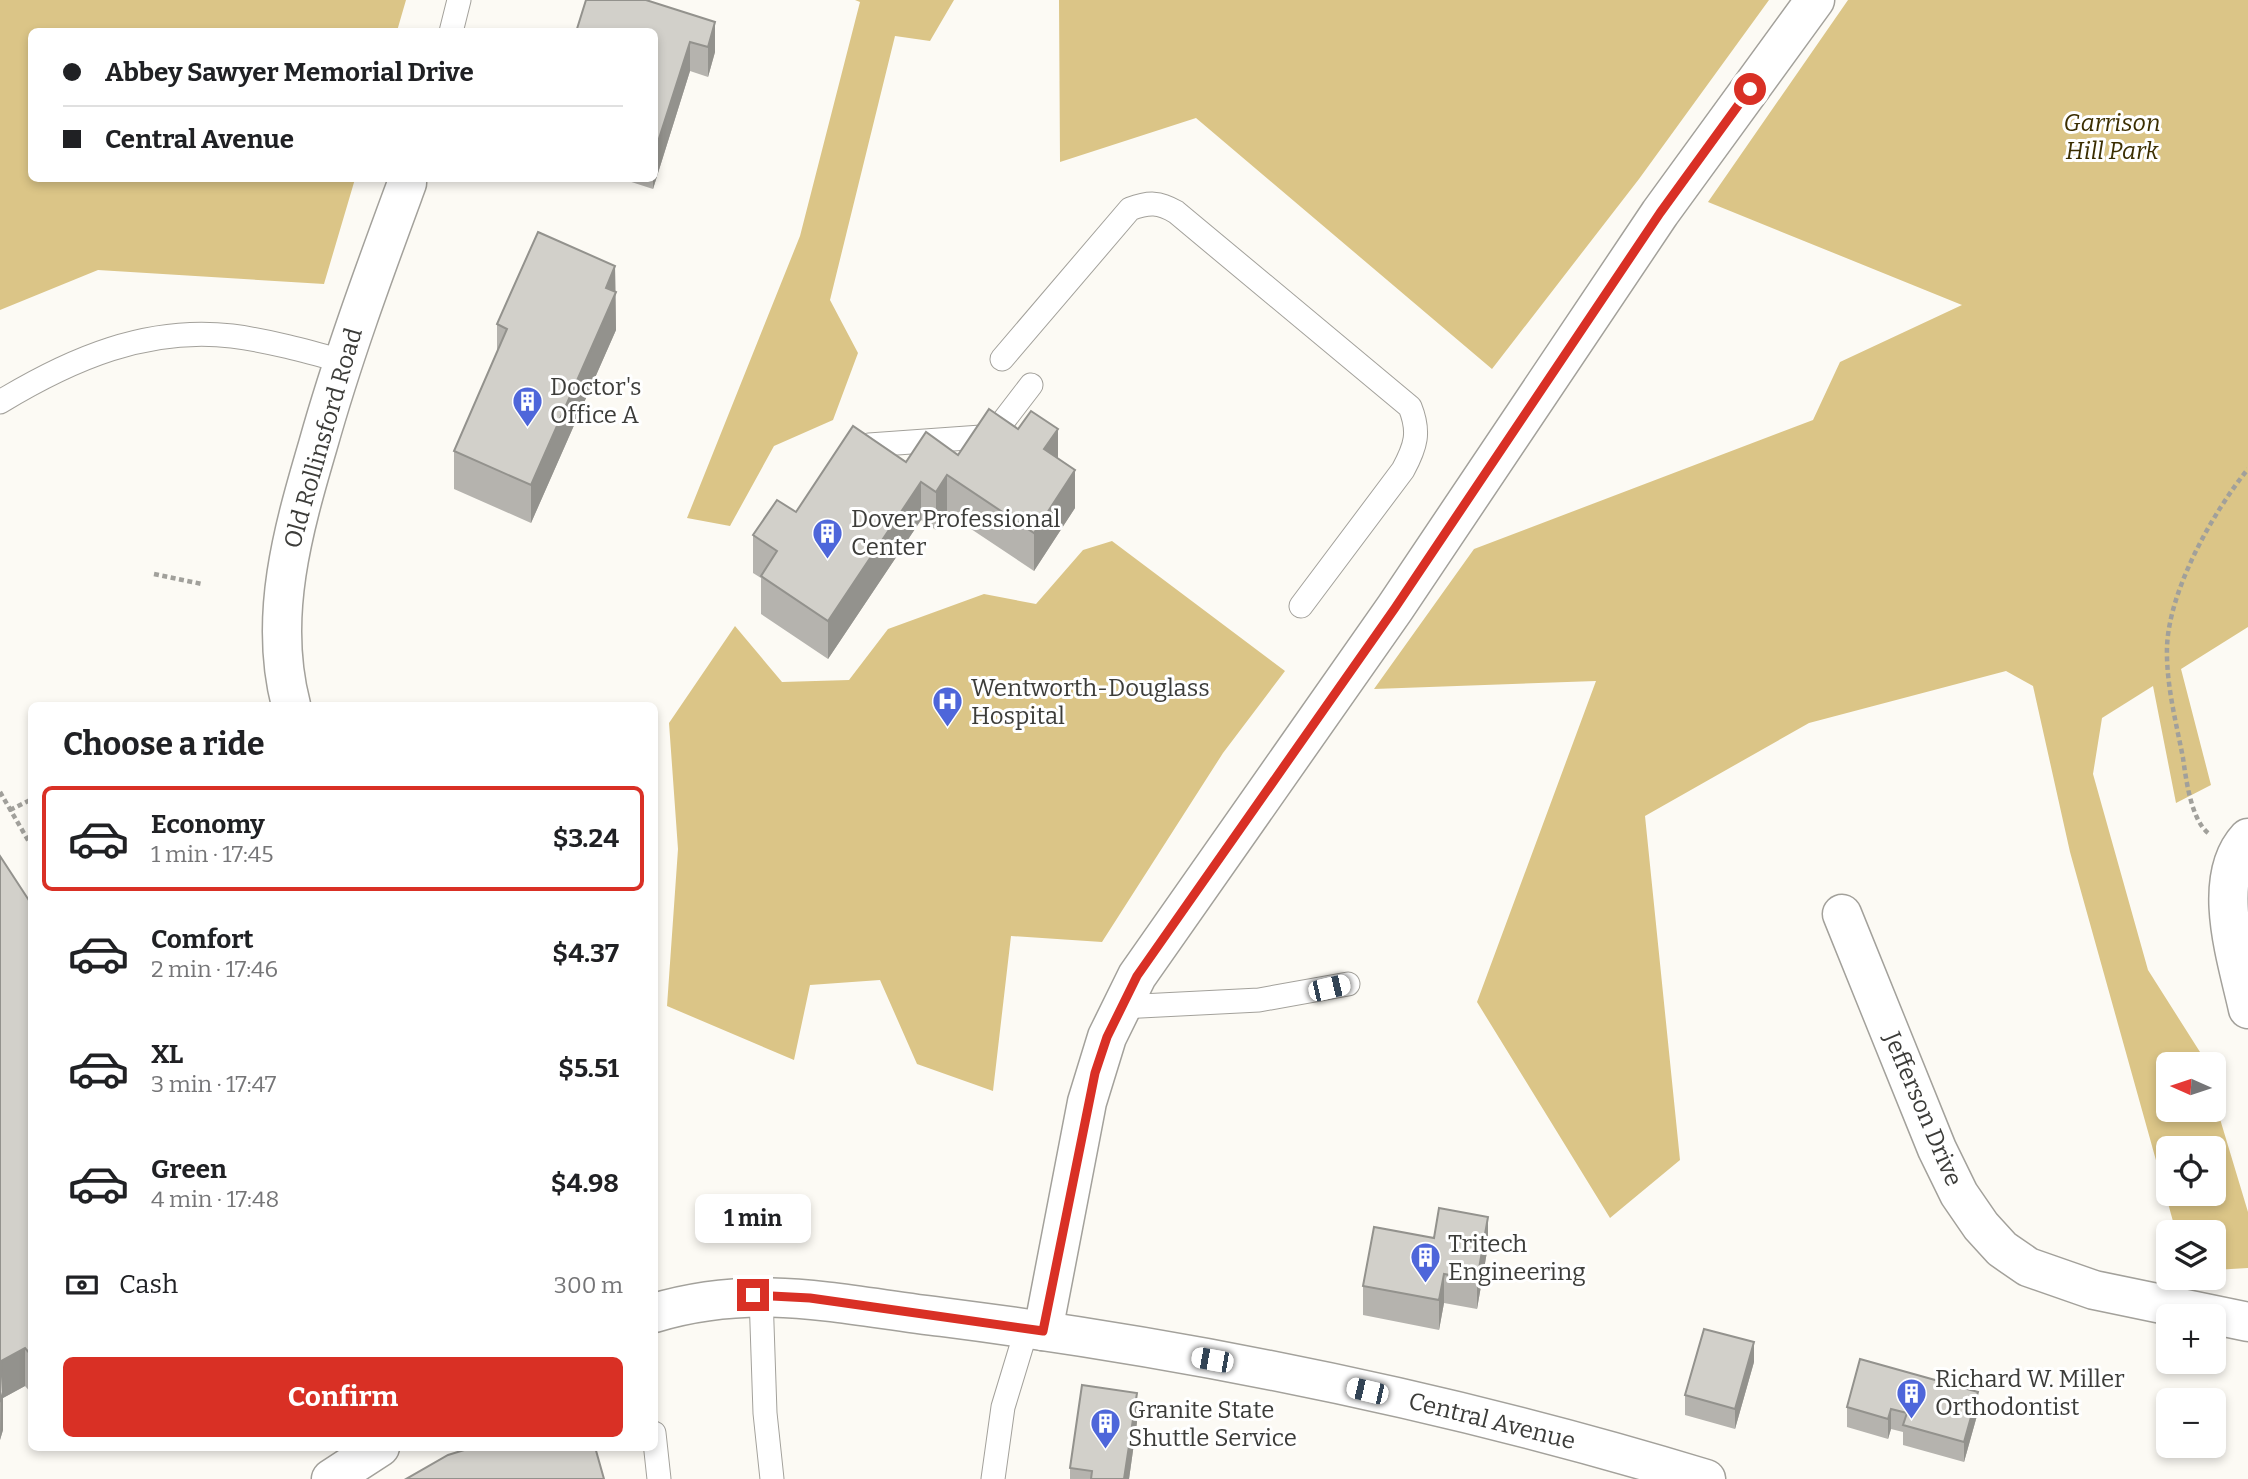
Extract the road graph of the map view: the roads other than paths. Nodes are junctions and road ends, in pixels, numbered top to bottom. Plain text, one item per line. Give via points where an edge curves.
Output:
1 (459, 0) edge
2 (1815, 0) edge
3 (452, 28) edge
4 (408, 182) edge
5 (1002, 359) dead end
6 (342, 360) junction
7 (1031, 385) dead end
8 (0, 402) edge
9 (869, 446) edge
10 (1301, 607) dead end
11 (290, 702) edge
12 (2244, 849) edge
13 (1842, 914) dead end
14 (1348, 984) dead end
15 (1121, 1007) junction
16 (2248, 1009) edge
17 (761, 1295) junction
18 (658, 1312) edge
19 (2248, 1322) edge
20 (1035, 1329) junction
21 (374, 1451) edge
22 (656, 1451) edge
23 (331, 1479) edge
24 (659, 1479) edge
25 (772, 1479) edge
26 (992, 1479) edge
27 (1706, 1479) edge

1 - 3 lane
2 - 15 street via 1660,213 1395,608 1161,938
4 - 6 street, Old Rollinsford Road
5 - 10 lane via 1130,209 1161,204 1176,212 1410,407 1418,427 1415,448 1403,470
6 - 8 lane via 229,336 158,338 76,359
6 - 11 street, Old Rollinsford Road via 301,503 284,586 280,634
7 - 9 lane via 998,428 981,437
12 - 16 street via 2228,888
13 - 19 street, Jefferson Drive via 1937,1149 1959,1194 2002,1249 2028,1268 2094,1290
14 - 15 lane via 1259,1000
15 - 20 street via 1087,1102
17 - 18 street, Central Avenue
17 - 20 street, Central Avenue
17 - 25 lane
20 - 26 lane via 1003,1407
20 - 27 street, Central Avenue via 1315,1379 1596,1447
21 - 23 street
22 - 24 lane

